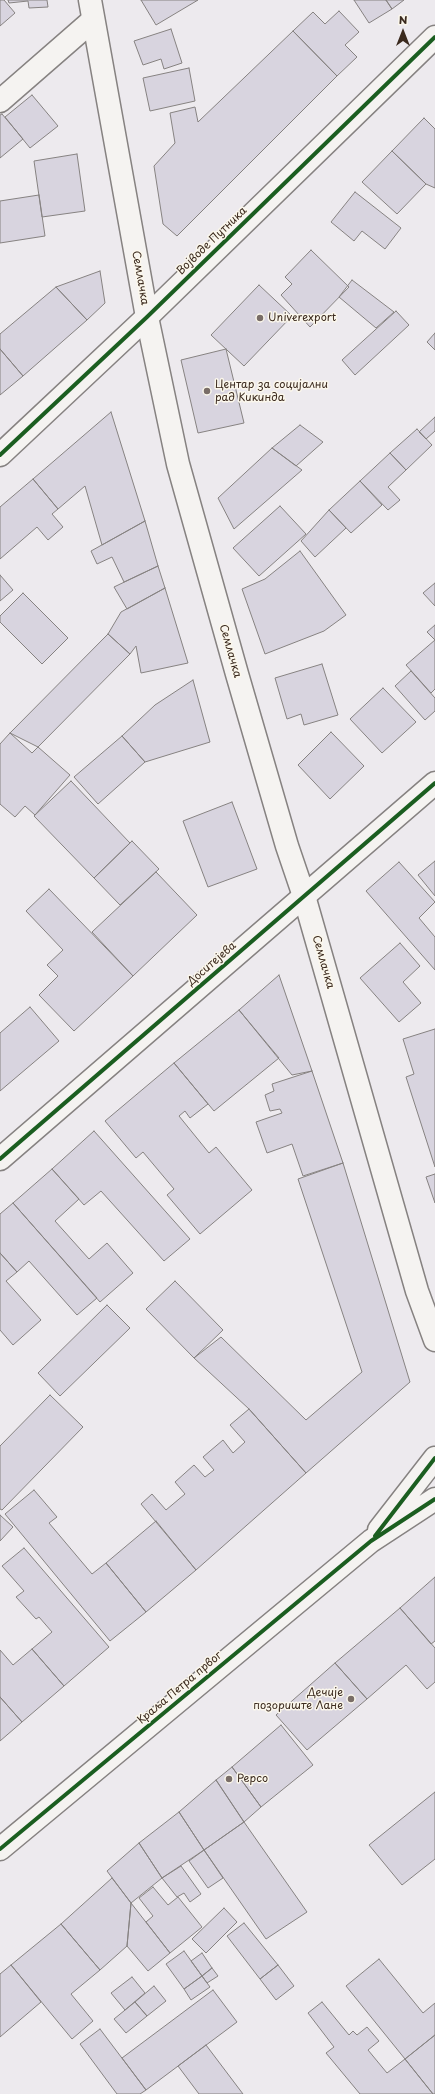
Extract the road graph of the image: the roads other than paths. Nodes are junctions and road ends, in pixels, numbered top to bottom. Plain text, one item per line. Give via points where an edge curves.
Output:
1 (91, 10) edge
2 (435, 37) edge
3 (0, 101) edge
4 (147, 317) junction
5 (0, 454) edge
6 (435, 783) edge
7 (304, 896) junction
8 (0, 1159) edge
9 (417, 1292) junction
10 (435, 1314) edge
11 (435, 1340) edge
12 (435, 1458) edge
13 (435, 1499) edge
14 (371, 1541) junction
15 (0, 1849) edge

1 - 3 street
1 - 4 street, Семлачка
2 - 4 street, Војводе Путника
4 - 5 street, Војводе Путника
4 - 7 street, Семлачка via 178,464 243,697
6 - 7 street, Доситејева
7 - 8 street, Доситејева
7 - 9 street, Семлачка
9 - 10 street, Семлачка
9 - 11 street, Семлачка
12 - 14 street, Краља Петра првог
13 - 14 street, Краља Петра првог
14 - 15 street, Краља Петра првог

